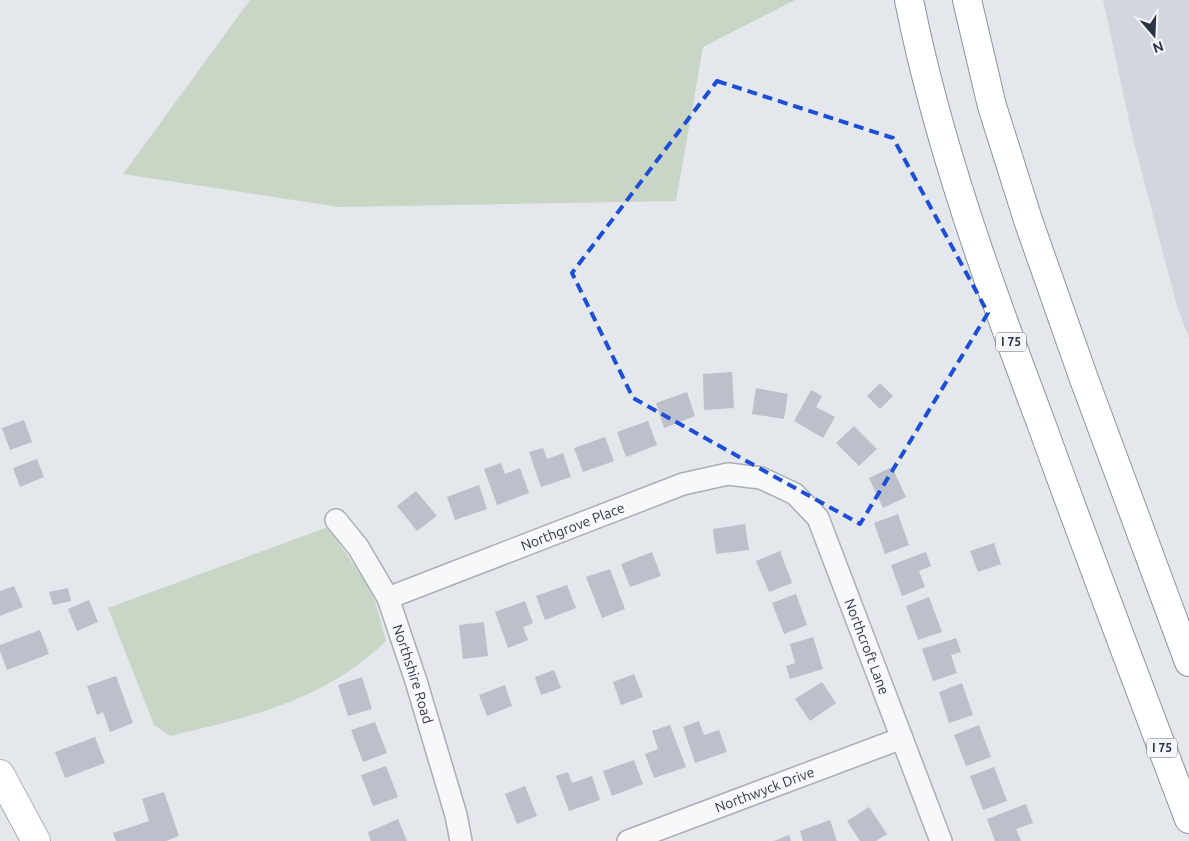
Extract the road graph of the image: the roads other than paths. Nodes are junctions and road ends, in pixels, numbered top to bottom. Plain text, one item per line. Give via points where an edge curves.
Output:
1 (909, 0) edge
2 (967, 0) edge
3 (761, 478) joint
4 (336, 520) dead end
5 (388, 598) junction
6 (1189, 662) edge
7 (902, 738) junction
8 (0, 774) edge
9 (1189, 819) edge
10 (36, 841) edge
11 (461, 841) edge
12 (628, 841) edge
13 (941, 841) edge

1 - 9 main road, I 75 via 933,100 971,229
2 - 6 main road via 992,106 1029,223
3 - 5 street, Northgrove Place via 728,474 683,484
3 - 7 street, Northcroft Lane via 795,494 818,518
4 - 5 street, Northshire Road via 358,547
5 - 11 street, Northshire Road via 416,681
7 - 12 street, Northwyck Drive
7 - 13 street, Northcroft Lane
8 - 10 main road

